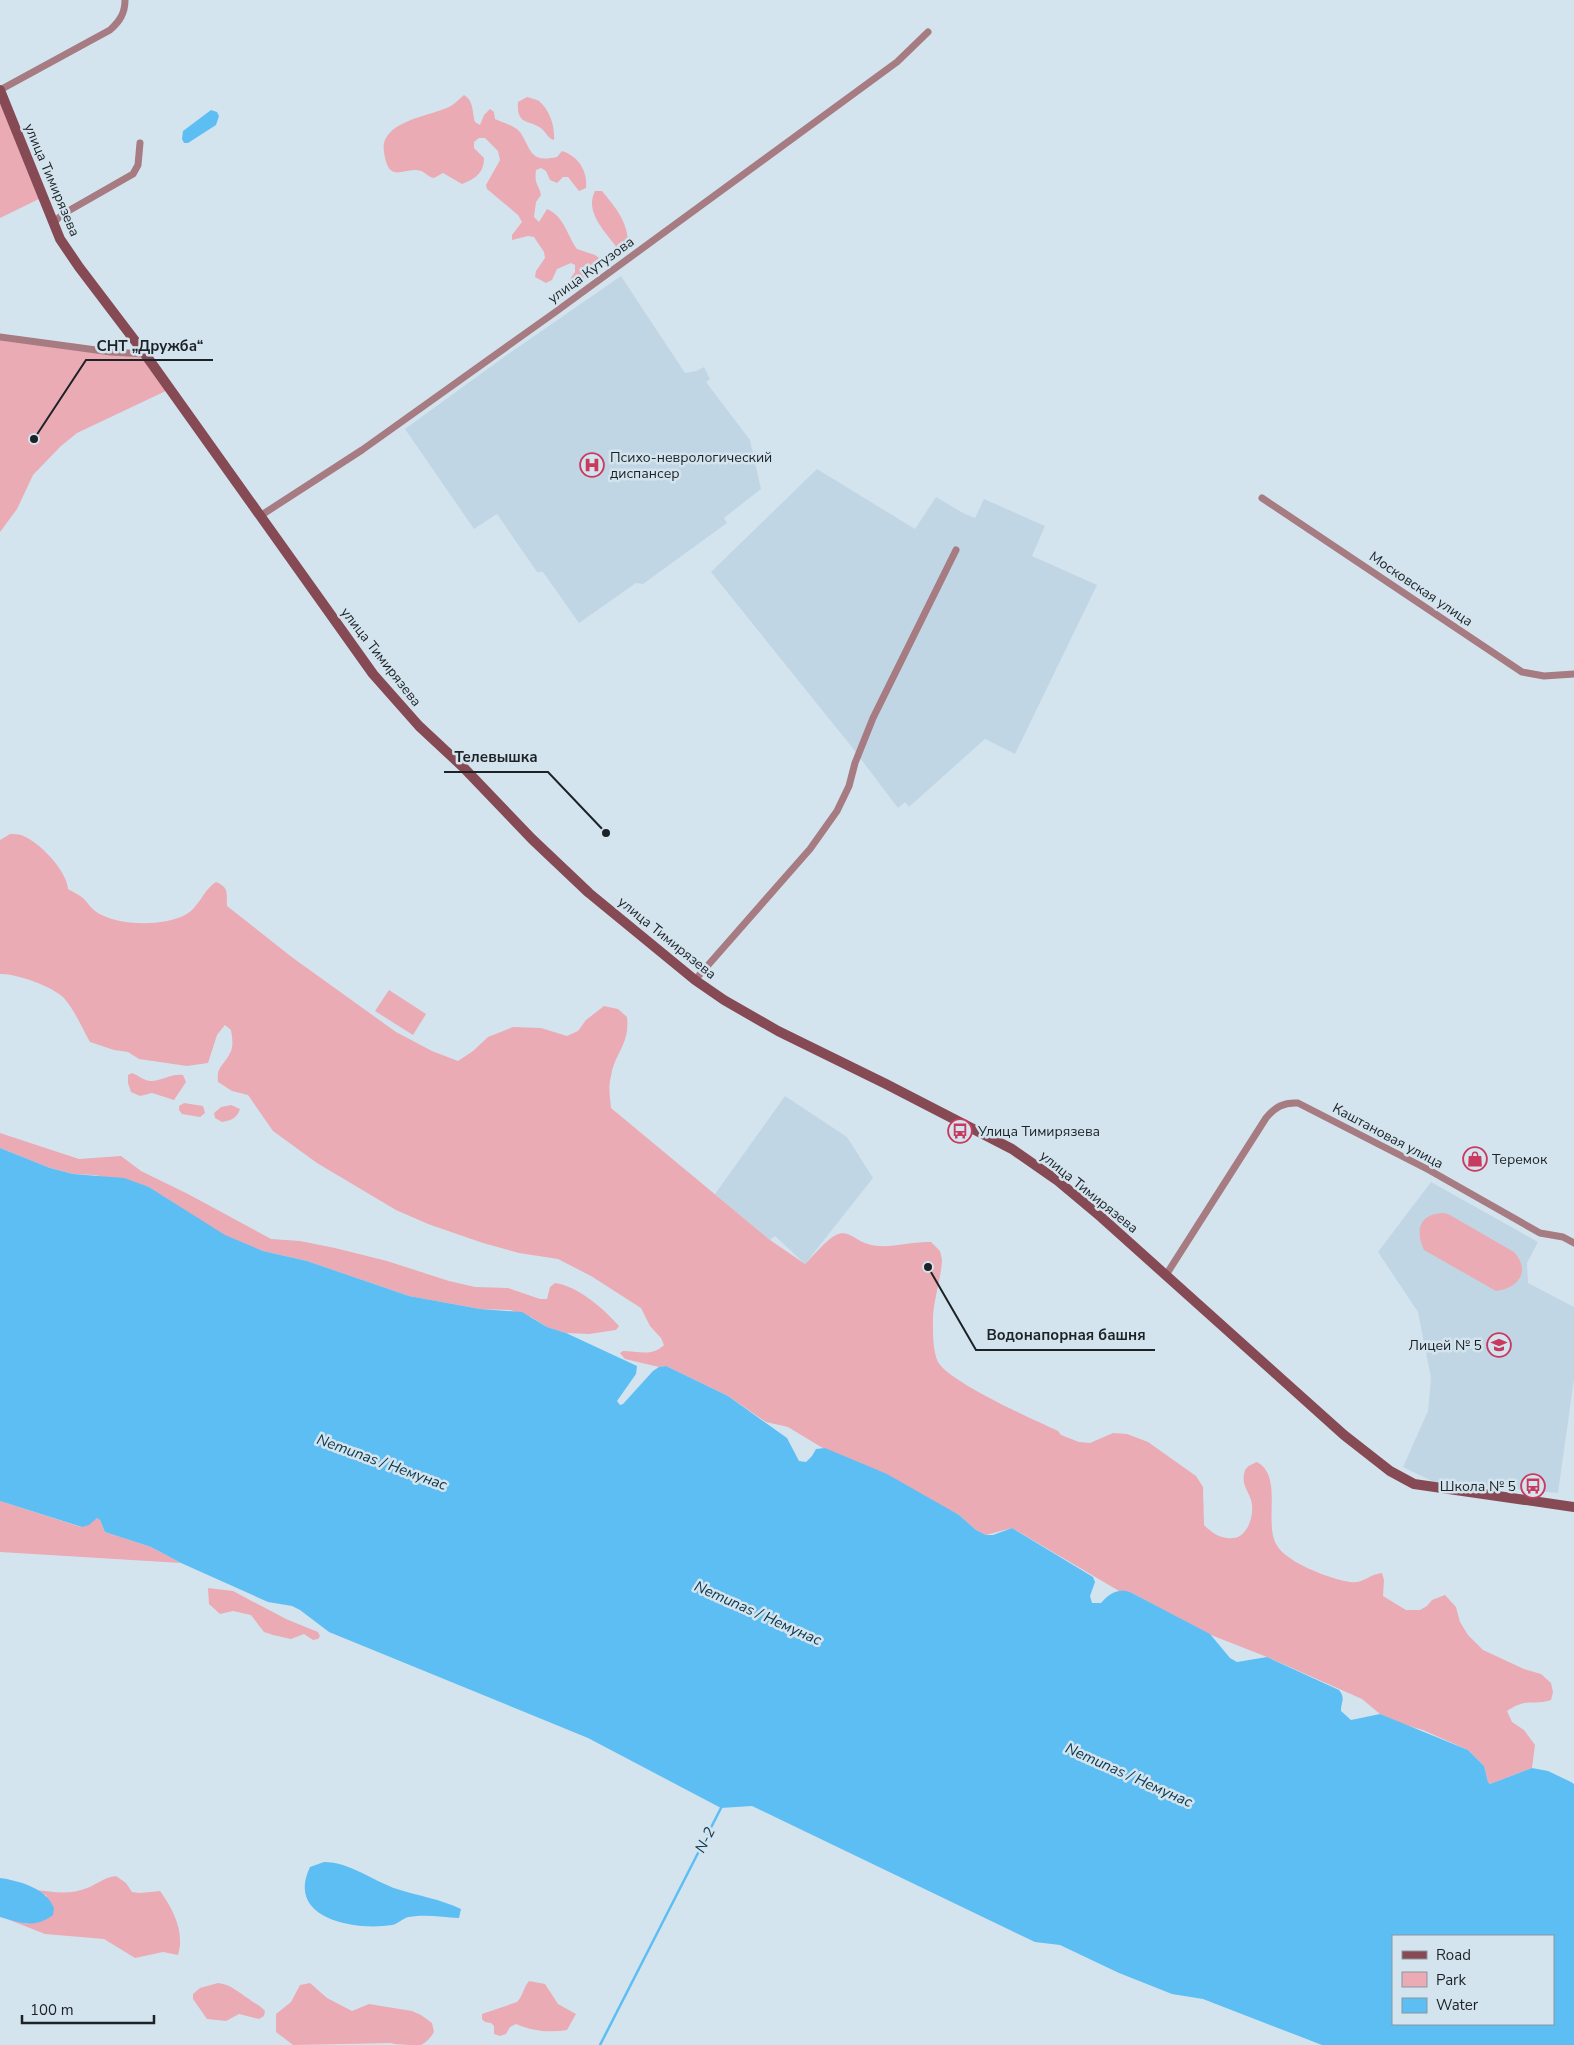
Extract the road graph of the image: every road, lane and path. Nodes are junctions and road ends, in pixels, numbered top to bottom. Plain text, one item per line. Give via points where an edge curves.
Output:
1 (126, 0) edge
2 (928, 32) dead end
3 (0, 90) edge
4 (140, 143) dead end
5 (53, 223) junction
6 (0, 337) edge
7 (145, 354) junction
8 (1262, 498) dead end
9 (260, 516) junction
10 (956, 550) dead end
11 (1574, 674) edge
12 (695, 980) junction
13 (1574, 1243) edge
14 (1166, 1275) junction
15 (1574, 1507) edge

1 - 3 street via 120,21 110,30
2 - 9 street, улица Кутузова via 897,62 546,319 362,450
3 - 5 main road, улица Тимирязева
4 - 5 street via 138,165 133,174
5 - 7 main road, улица Тимирязева via 79,267
6 - 7 street
7 - 9 main road, улица Тимирязева
8 - 11 street, Московская улица via 1522,672 1544,676
9 - 12 main road, улица Тимирязева via 373,674 414,721 589,893
10 - 12 street via 873,718 849,786 836,811 810,849
12 - 14 main road, улица Тимирязева via 778,1031 1012,1149 1058,1181
13 - 14 street, Каштановая улица via 1540,1232 1298,1103 1285,1103 1266,1118
14 - 15 main road, улица Тимирязева via 1344,1435 1402,1478 1414,1484

